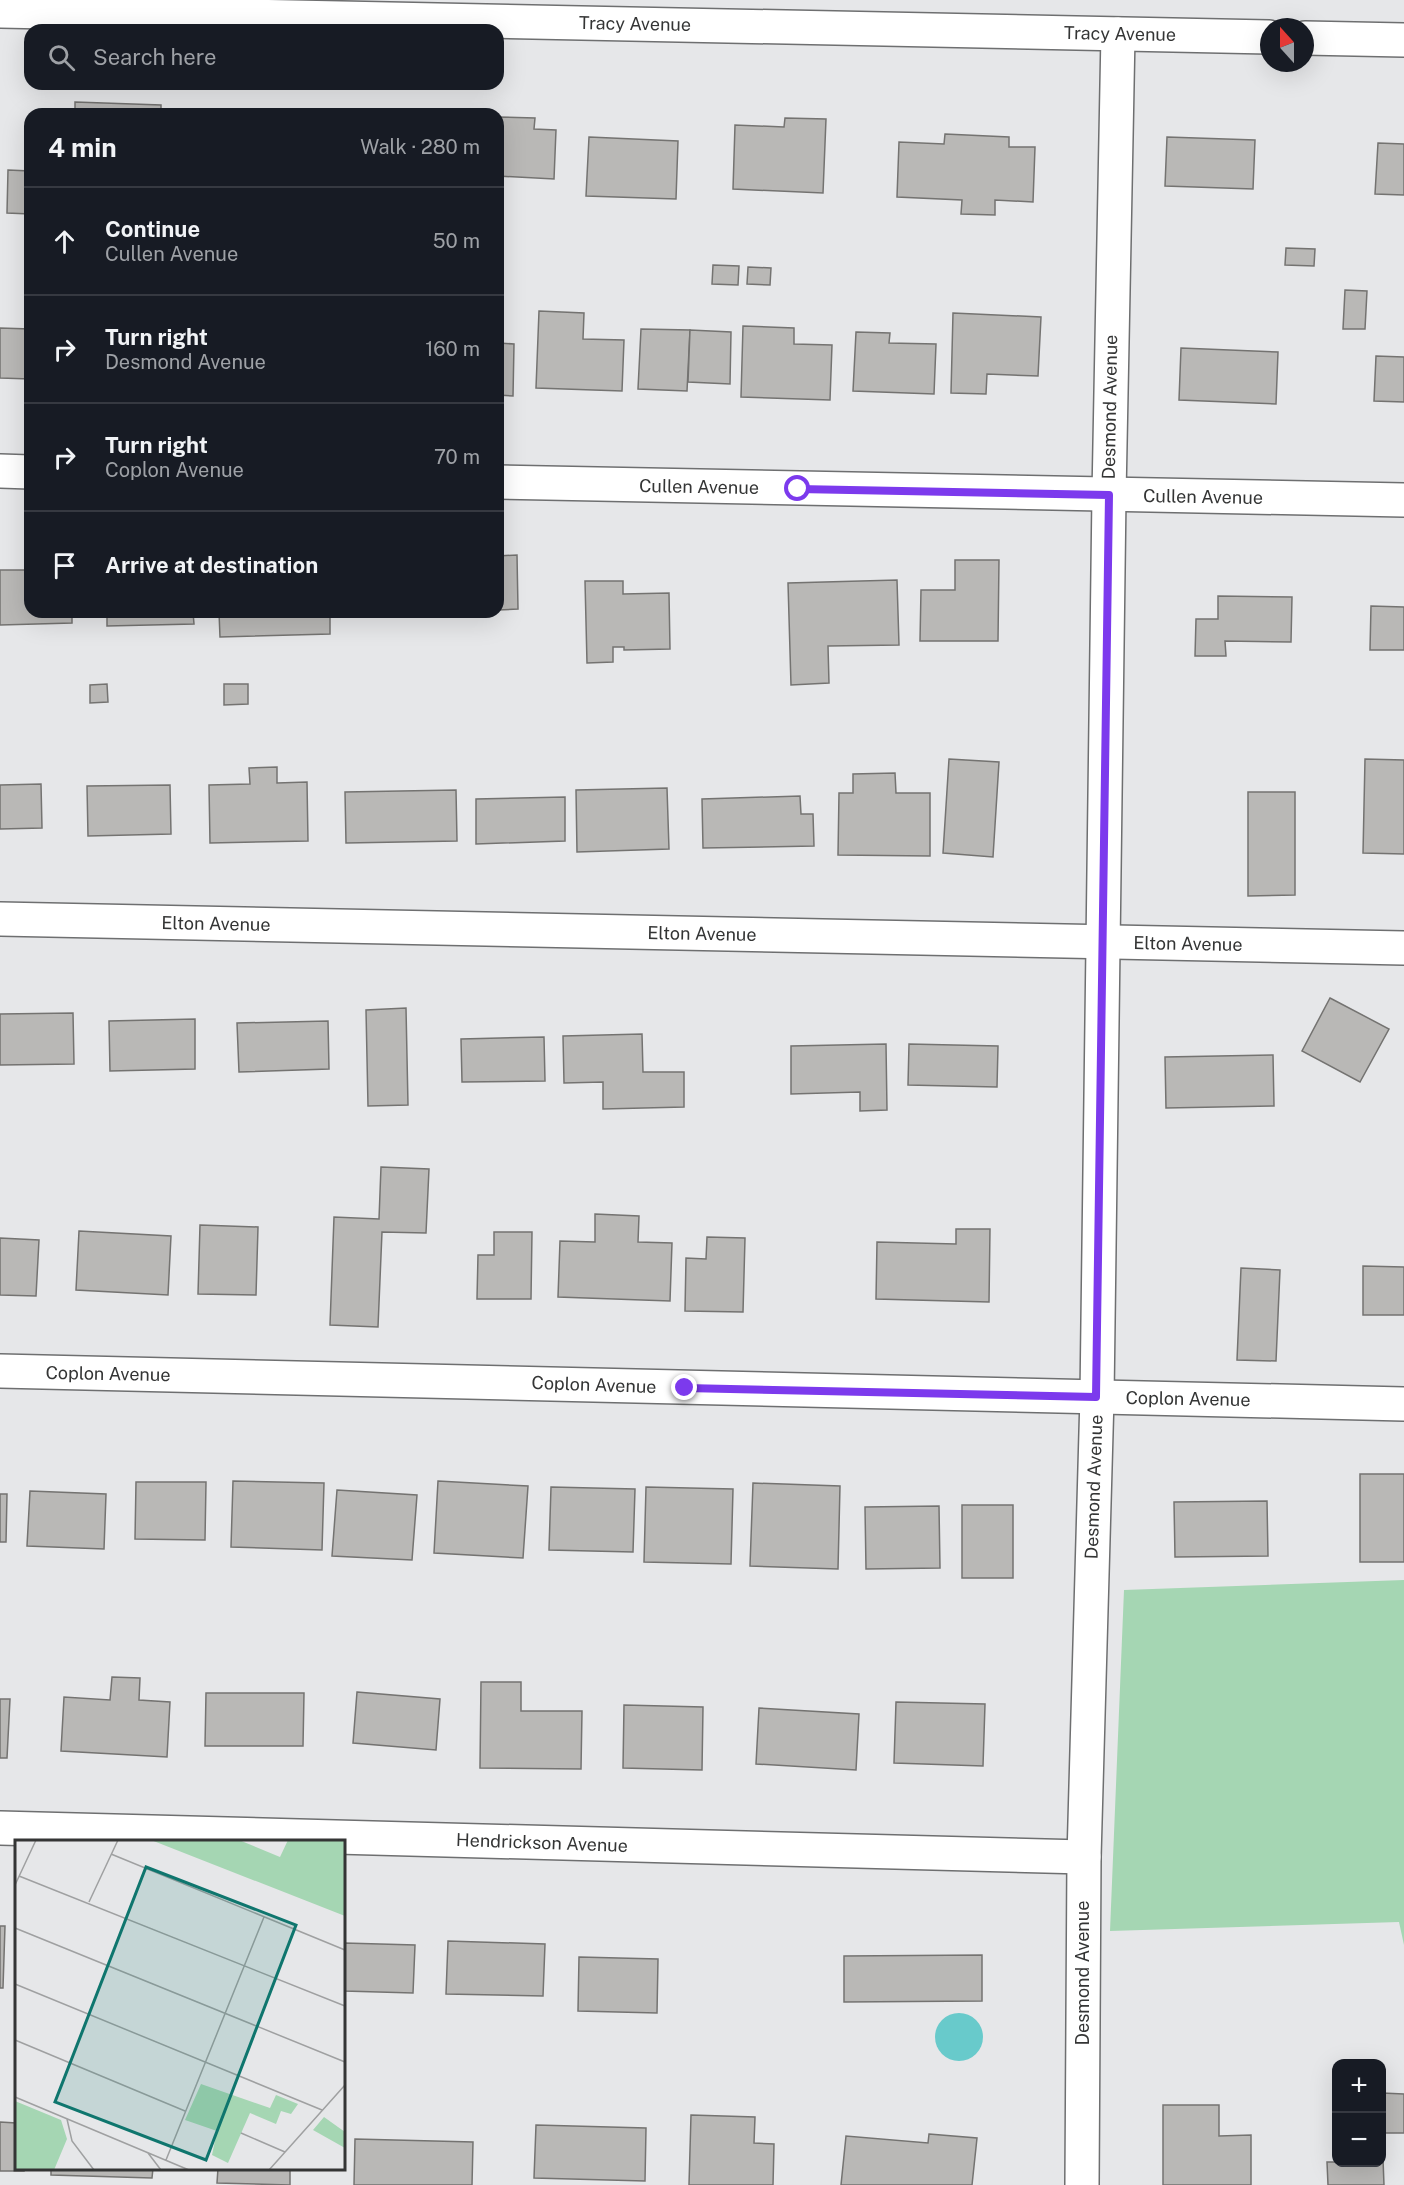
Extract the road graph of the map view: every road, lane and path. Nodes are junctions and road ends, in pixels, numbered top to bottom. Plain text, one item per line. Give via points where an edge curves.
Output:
1 (0, 11) edge
2 (1118, 34) junction
3 (1260, 37) edge
4 (1314, 38) edge
5 (1404, 40) edge
6 (0, 471) edge
7 (24, 472) edge
8 (504, 482) edge
9 (1109, 495) junction
10 (1404, 500) edge
11 (0, 919) edge
12 (1102, 943) junction
13 (1404, 948) edge
14 (0, 1371) edge
15 (1096, 1397) junction
16 (1404, 1404) edge
17 (0, 1828) edge
18 (1084, 1857) junction
19 (1082, 2185) edge

1 - 2 street, Tracy Avenue
2 - 3 street, Tracy Avenue
2 - 9 street, Desmond Avenue
4 - 5 street
6 - 7 street
8 - 9 street, Cullen Avenue
9 - 10 street, Cullen Avenue
9 - 12 street, Desmond Avenue
11 - 12 street, Elton Avenue
12 - 13 street, Elton Avenue
12 - 15 street, Desmond Avenue
14 - 15 street, Coplon Avenue
15 - 16 street, Coplon Avenue
15 - 18 street, Desmond Avenue
17 - 18 street, Hendrickson Avenue
18 - 19 street, Desmond Avenue

